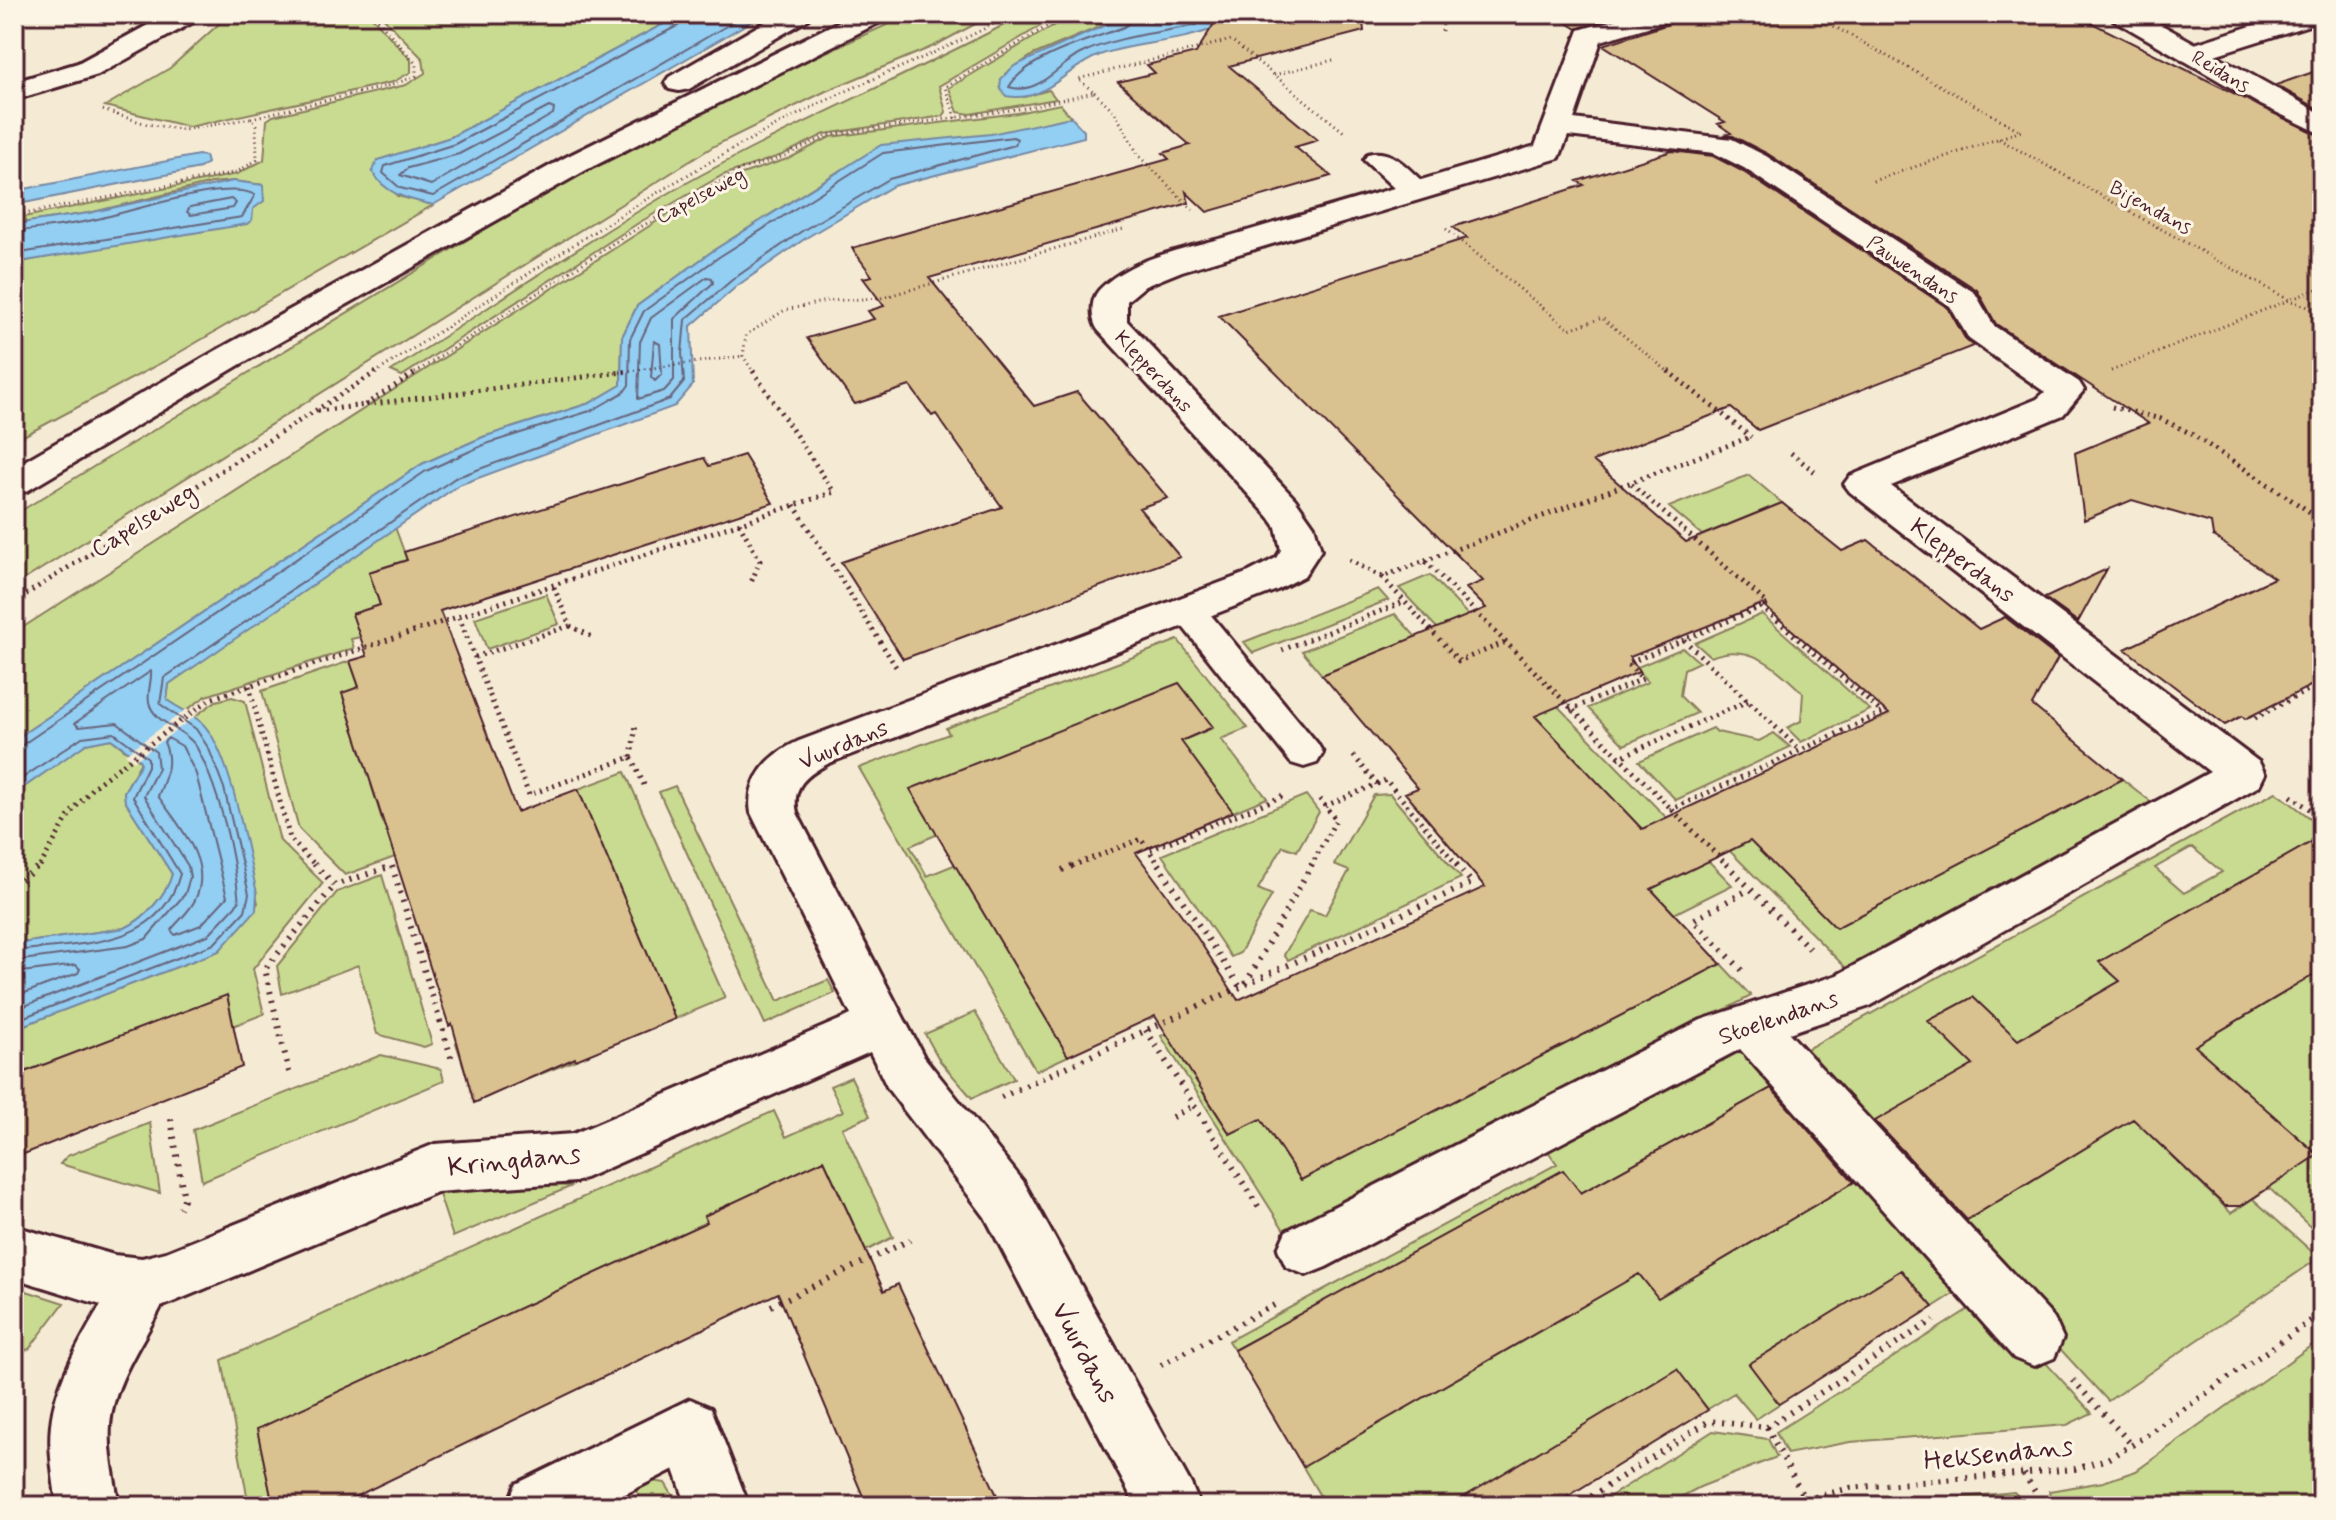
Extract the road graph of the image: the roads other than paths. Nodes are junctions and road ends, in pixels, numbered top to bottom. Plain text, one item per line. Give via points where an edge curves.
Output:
1 (188, 14) edge
2 (798, 14) edge
3 (875, 14) edge
4 (1661, 14) edge
5 (2123, 14) edge
6 (2303, 15) edge
7 (2192, 54) junction
8 (17, 89) edge
9 (2322, 125) edge
10 (1559, 126) junction
11 (1379, 160) road end
12 (1411, 193) junction
13 (229, 357) junction
14 (2066, 390) joint
15 (14, 483) edge
16 (1301, 550) joint
17 (1188, 610) junction
18 (1306, 769) road end
19 (2243, 774) joint
20 (1767, 1019) junction
21 (882, 1024) junction
22 (14, 1252) edge
23 (1290, 1255) road end
24 (142, 1285) junction
25 (2034, 1338) road end
26 (88, 1506) edge
27 (538, 1506) edge
28 (718, 1506) edge
29 (1169, 1506) edge

1 - 8 street via 88,69
2 - 13 street via 552,157
3 - 13 street via 577,163
4 - 10 street, Klepperdans via 1589,36
5 - 7 street, Reidans
6 - 7 street
7 - 9 street, Reidans
10 - 12 street, Klepperdans via 1548,152
10 - 14 street, Pauwendans via 1721,145 1755,162 1963,300 1981,332
11 - 12 street
12 - 16 street, Klepperdans via 1171,264 1133,279 1110,298 1110,323 1282,508 1295,526
13 - 15 street
14 - 19 street, Klepperdans via 2050,407 1863,484
16 - 17 street, Vuurdans via 1290,567
17 - 18 lane
17 - 21 street, Vuurdans via 804,756 788,767 772,791 774,813
19 - 20 street, Stoelendans via 1853,991
20 - 23 street, Stoelendans via 1719,1035
20 - 25 street
21 - 24 street, Kringdans via 576,1158 435,1168
21 - 29 street, Vuurdans via 906,1073 1004,1199
22 - 24 street, Kringdans via 114,1282
24 - 26 street via 82,1414
27 - 28 street via 690,1429

